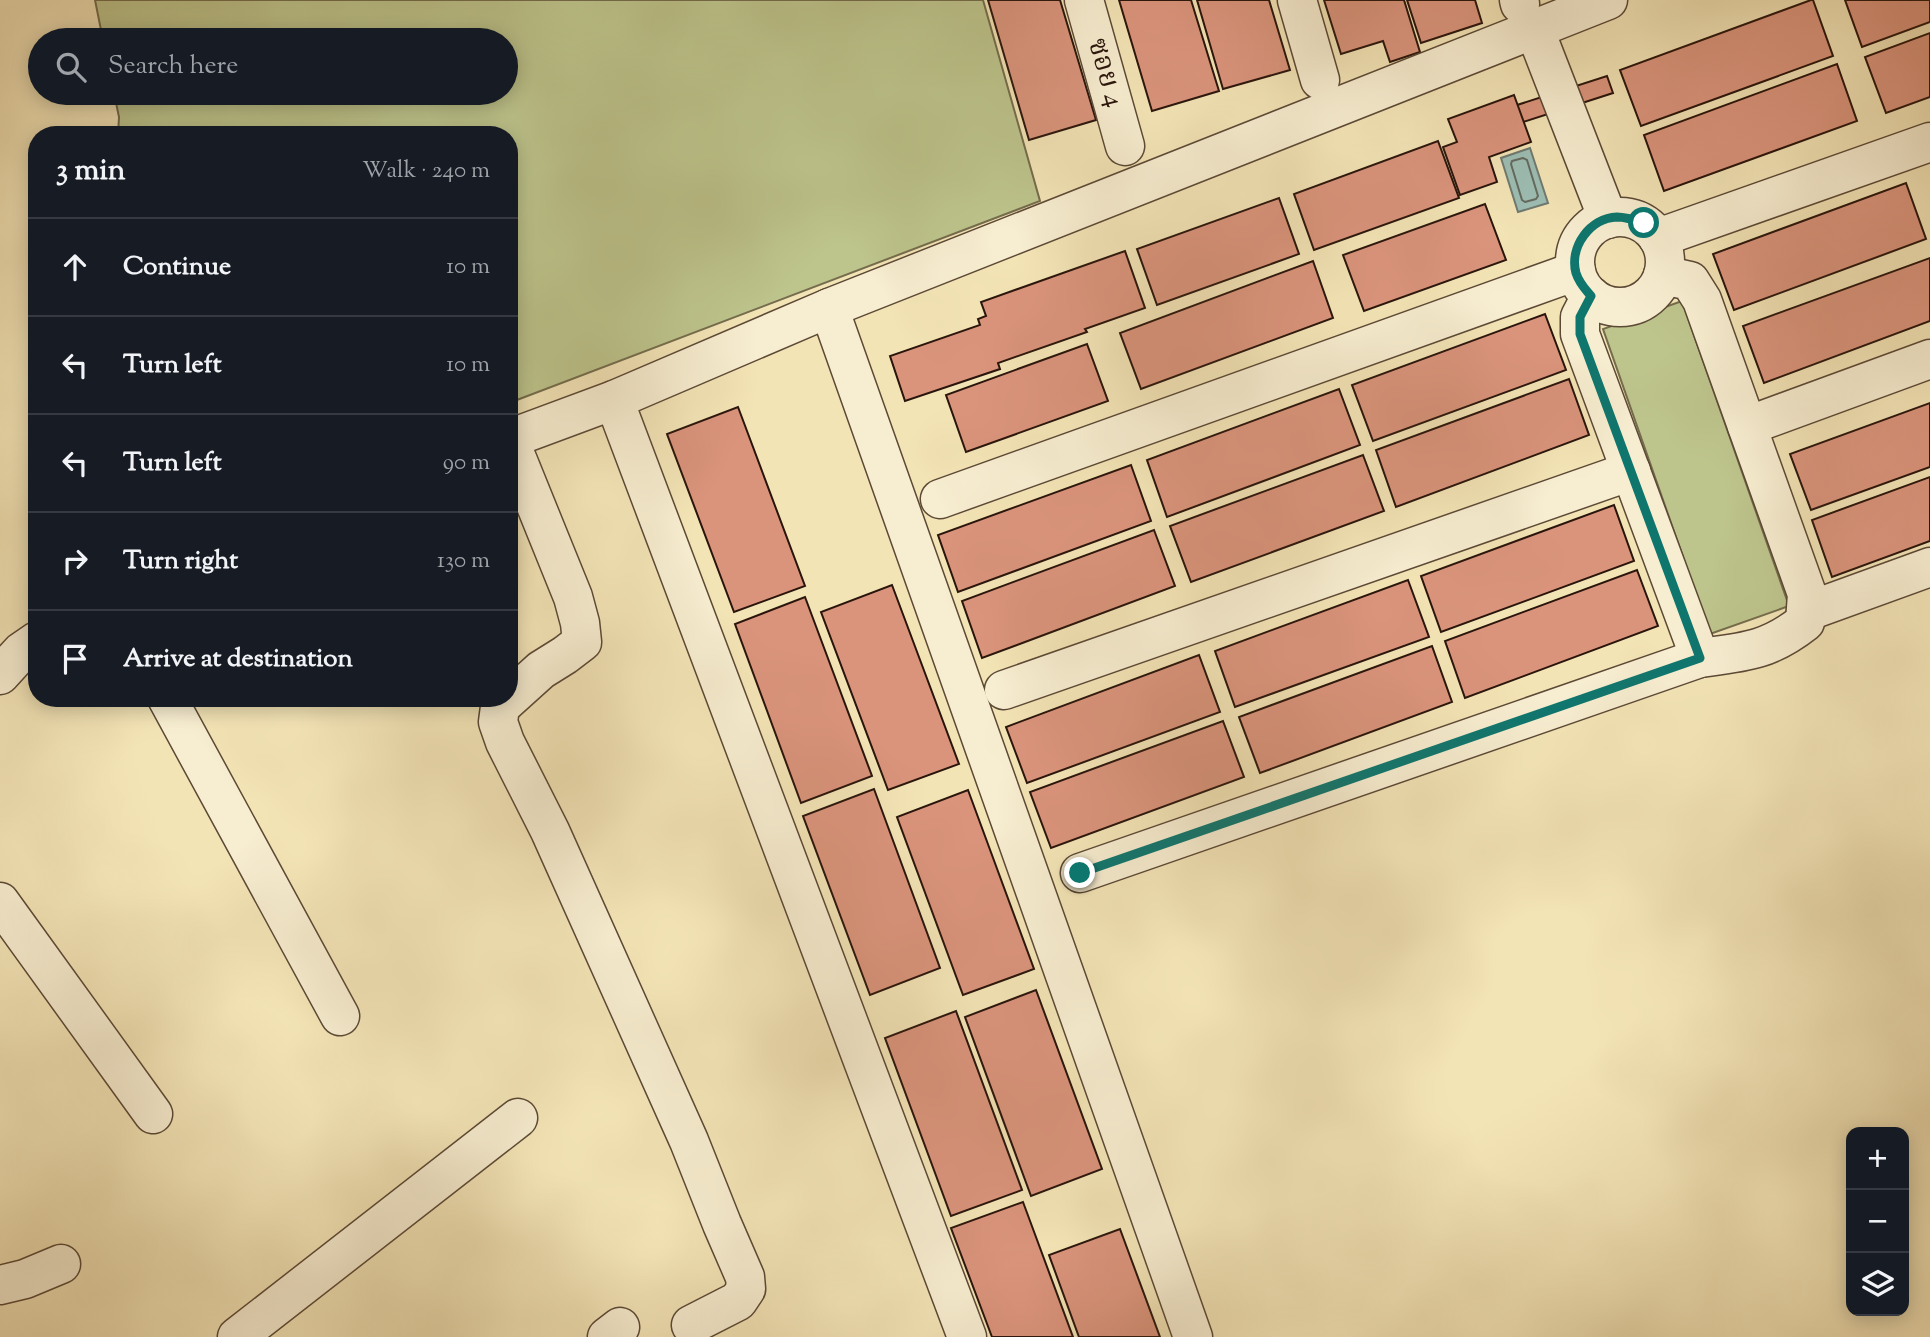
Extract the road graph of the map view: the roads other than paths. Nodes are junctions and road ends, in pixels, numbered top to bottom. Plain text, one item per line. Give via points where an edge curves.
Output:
1 (1084, 0) edge
2 (1297, 0) edge
3 (1608, 0) edge
4 (1524, 10) edge
5 (1320, 80) dead end
6 (1930, 142) edge
7 (1125, 146) dead end
8 (1608, 219) junction
9 (1660, 257) junction
10 (1583, 284) junction
11 (829, 308) junction
12 (1930, 359) edge
13 (614, 400) junction
14 (1747, 426) junction
15 (518, 436) edge
16 (518, 461) edge
17 (1631, 471) junction
18 (940, 499) dead end
19 (1930, 566) edge
20 (1806, 612) junction
21 (28, 647) edge
22 (1700, 658) junction
23 (0, 675) edge
24 (1004, 690) dead end
25 (518, 691) edge
26 (172, 707) edge
27 (500, 707) edge
28 (1080, 873) dead end
29 (0, 902) edge
30 (340, 1016) dead end
31 (153, 1115) dead end
32 (518, 1118) dead end
33 (61, 1264) dead end
34 (0, 1285) edge
35 (691, 1325) dead end
36 (237, 1337) edge
37 (967, 1337) edge
38 (1193, 1337) edge

1 - 7 street, ซอย 4
2 - 5 street
3 - 4 street
4 - 8 street
4 - 11 street
6 - 9 street
8 - 9 street via 1644,223
8 - 10 street via 1588,230 1579,242 1576,256
9 - 10 street via 1657,288 1633,305 1604,303
9 - 14 street via 1690,281 1702,300
10 - 17 street via 1580,334
10 - 18 street
11 - 13 street
11 - 38 street
12 - 14 street
13 - 15 street
13 - 37 street
14 - 20 street via 1807,594
16 - 25 street via 573,597 582,642
17 - 22 street
17 - 24 street
19 - 20 street
20 - 22 street via 1805,622 1785,638 1749,652
21 - 23 street
22 - 28 street
26 - 30 street
27 - 35 street via 498,722 505,743 551,831 745,1277 746,1289 738,1301
29 - 31 street
32 - 36 street
33 - 34 street

